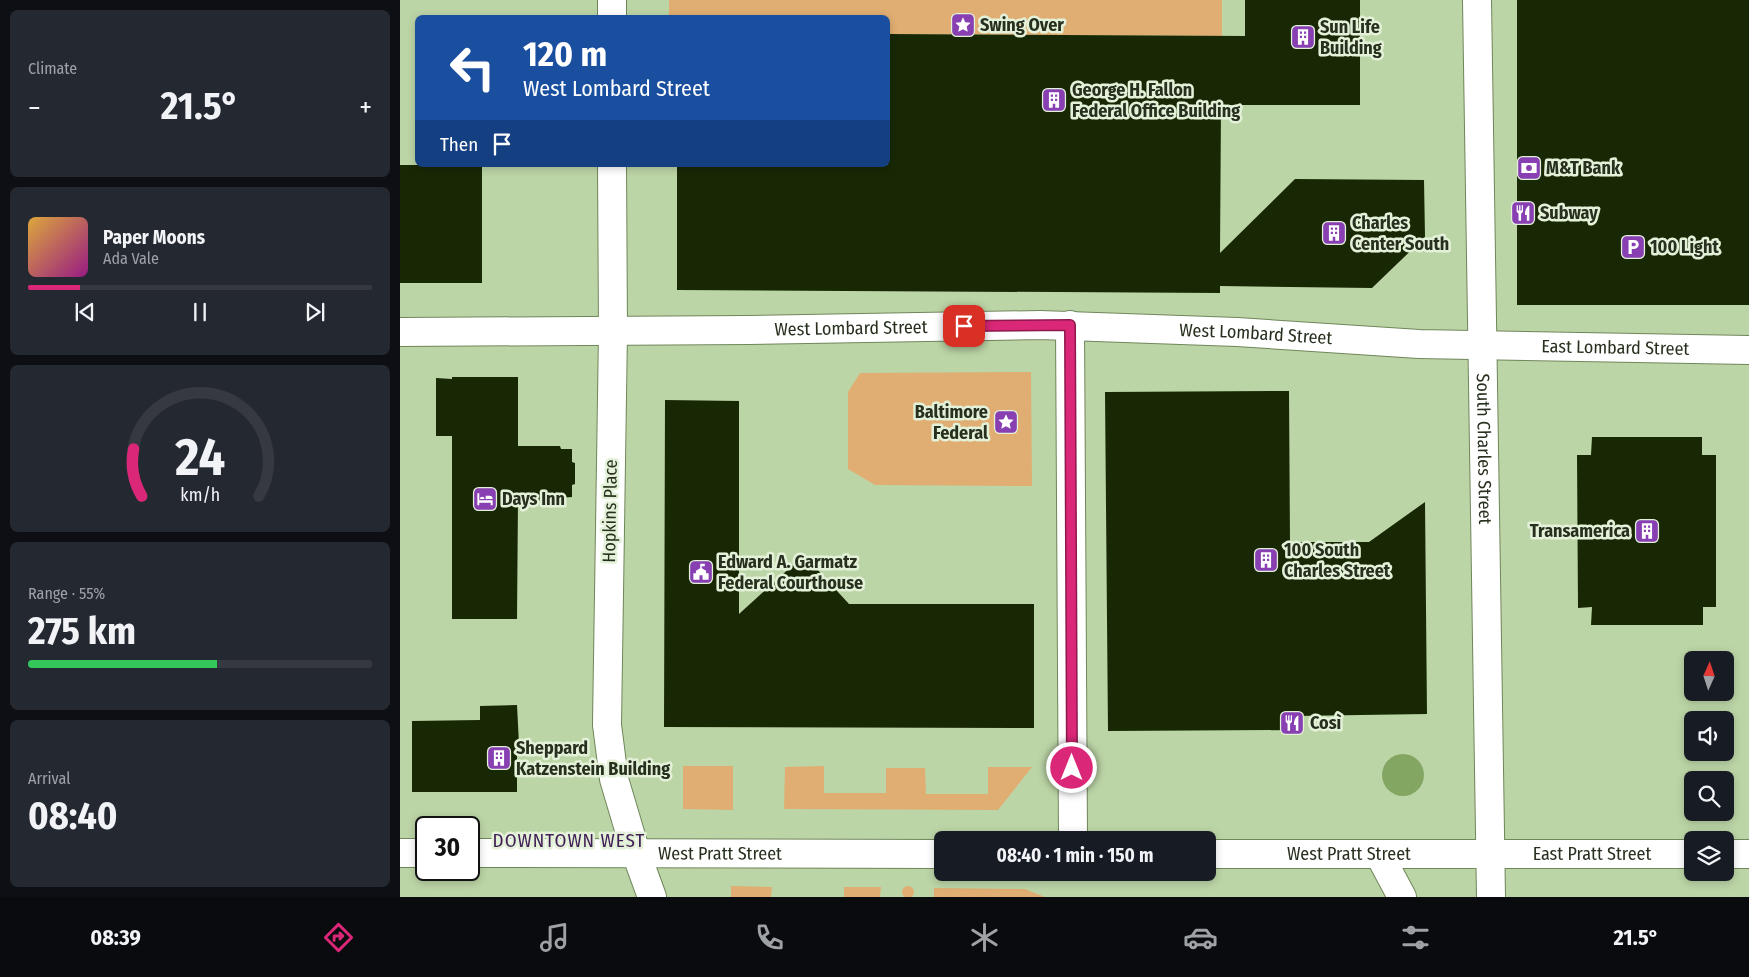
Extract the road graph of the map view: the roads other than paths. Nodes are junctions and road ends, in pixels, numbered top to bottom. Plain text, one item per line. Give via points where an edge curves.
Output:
1 (612, 0) edge
2 (1477, 0) edge
3 (612, 15) edge
4 (612, 167) edge
5 (1070, 325) junction
6 (613, 331) junction
7 (400, 332) edge
8 (1482, 344) junction
9 (1749, 350) edge
10 (1073, 831) edge
11 (400, 853) edge
12 (415, 853) edge
13 (480, 853) edge
14 (636, 853) junction
15 (934, 854) edge
16 (1216, 854) edge
17 (1379, 854) junction
18 (1491, 854) junction
19 (1684, 854) edge
20 (1734, 854) edge
21 (1749, 854) edge
22 (652, 897) edge
23 (1402, 897) edge
24 (1491, 897) edge

1 - 3 main road
2 - 8 main road, South Charles Street
4 - 6 main road, Hopkins Place
5 - 6 main road, West Lombard Street
5 - 8 main road, West Lombard Street via 1419,344
5 - 10 main road
6 - 7 main road, West Lombard Street
6 - 14 main road, Hopkins Place via 607,726 614,779
8 - 9 main road, East Lombard Street
8 - 18 main road, South Charles Street
11 - 12 main road
13 - 14 main road, West Pratt Street
14 - 15 main road, West Pratt Street
14 - 22 main road, Hopkins Place
16 - 17 main road, West Pratt Street
17 - 18 main road, West Pratt Street
17 - 23 main road
18 - 19 main road, East Pratt Street
18 - 24 main road, South Charles Street
20 - 21 main road

